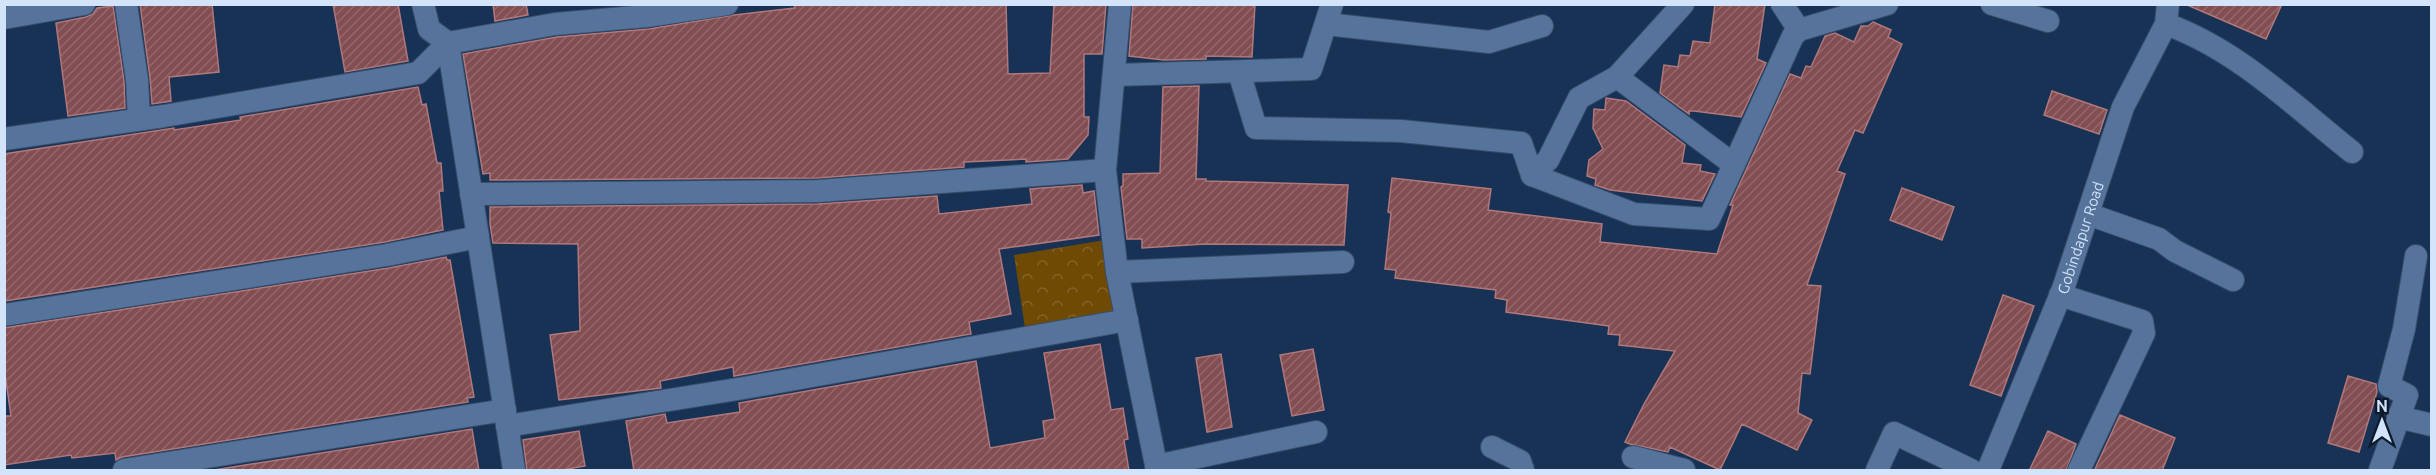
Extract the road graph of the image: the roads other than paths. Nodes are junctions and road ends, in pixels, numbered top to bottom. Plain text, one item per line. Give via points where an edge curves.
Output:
1 (84, 4) edge
2 (126, 4) edge
3 (423, 4) edge
4 (1120, 4) edge
5 (1683, 4) edge
6 (1782, 4) edge
7 (1887, 4) edge
8 (1992, 4) edge
9 (715, 5) edge
10 (1329, 14) edge
11 (2167, 14) edge
12 (4, 18) edge
13 (2048, 21) dead end
14 (1542, 26) dead end
15 (1799, 30) junction
16 (448, 43) junction
17 (1239, 72) junction
18 (1115, 75) junction
19 (1617, 77) junction
20 (139, 119) junction
21 (4, 139) edge
22 (2352, 152) dead end
23 (1732, 164) junction
24 (1105, 170) junction
25 (1532, 175) junction
26 (471, 194) junction
27 (2088, 214) junction
28 (478, 237) junction
29 (2416, 256) dead end
30 (1343, 262) dead end
31 (1117, 272) junction
32 (2233, 280) dead end
33 (2060, 295) junction
34 (4, 315) edge
35 (1127, 320) junction
36 (2398, 417) junction
37 (506, 418) junction
38 (2432, 425) edge
39 (1316, 432) dead end
40 (1492, 447) dead end
41 (1633, 457) dead end
42 (1158, 469) edge
43 (1963, 469) edge
44 (124, 471) edge
45 (514, 471) edge
46 (1523, 471) edge
47 (1684, 471) edge
48 (1877, 471) edge
49 (1988, 471) edge
50 (2079, 471) edge
51 (2380, 471) edge

1 - 12 street
2 - 20 street
3 - 16 street via 429,29
4 - 18 street
5 - 19 street
6 - 15 street
7 - 15 street
8 - 13 street
9 - 16 street via 648,16 555,24
10 - 14 street via 1489,42
10 - 17 street via 1311,69
11 - 22 street via 2247,67
11 - 27 street, Gobindapur Road via 2123,107
15 - 23 street
16 - 20 street via 418,73
16 - 26 street
17 - 18 street
17 - 25 street via 1256,128 1401,131 1521,143
18 - 24 street
19 - 23 street
19 - 25 street via 1579,98 1548,160
20 - 21 street
23 - 25 street via 1709,219 1634,214
24 - 26 street via 818,191
24 - 31 street
26 - 28 street
27 - 32 street via 2159,239
27 - 33 street, Gobindapur Road
28 - 34 street
28 - 37 street
29 - 36 street via 2404,329 2389,386 2407,396
30 - 31 street
31 - 35 street
33 - 49 street, Gobindapur Road
33 - 50 street via 2142,321 2144,333
35 - 37 street via 744,388
35 - 42 street
36 - 38 street
36 - 51 street
37 - 44 street
37 - 45 street
39 - 42 street
40 - 46 street via 1520,461
41 - 47 street
43 - 48 street via 1894,433

